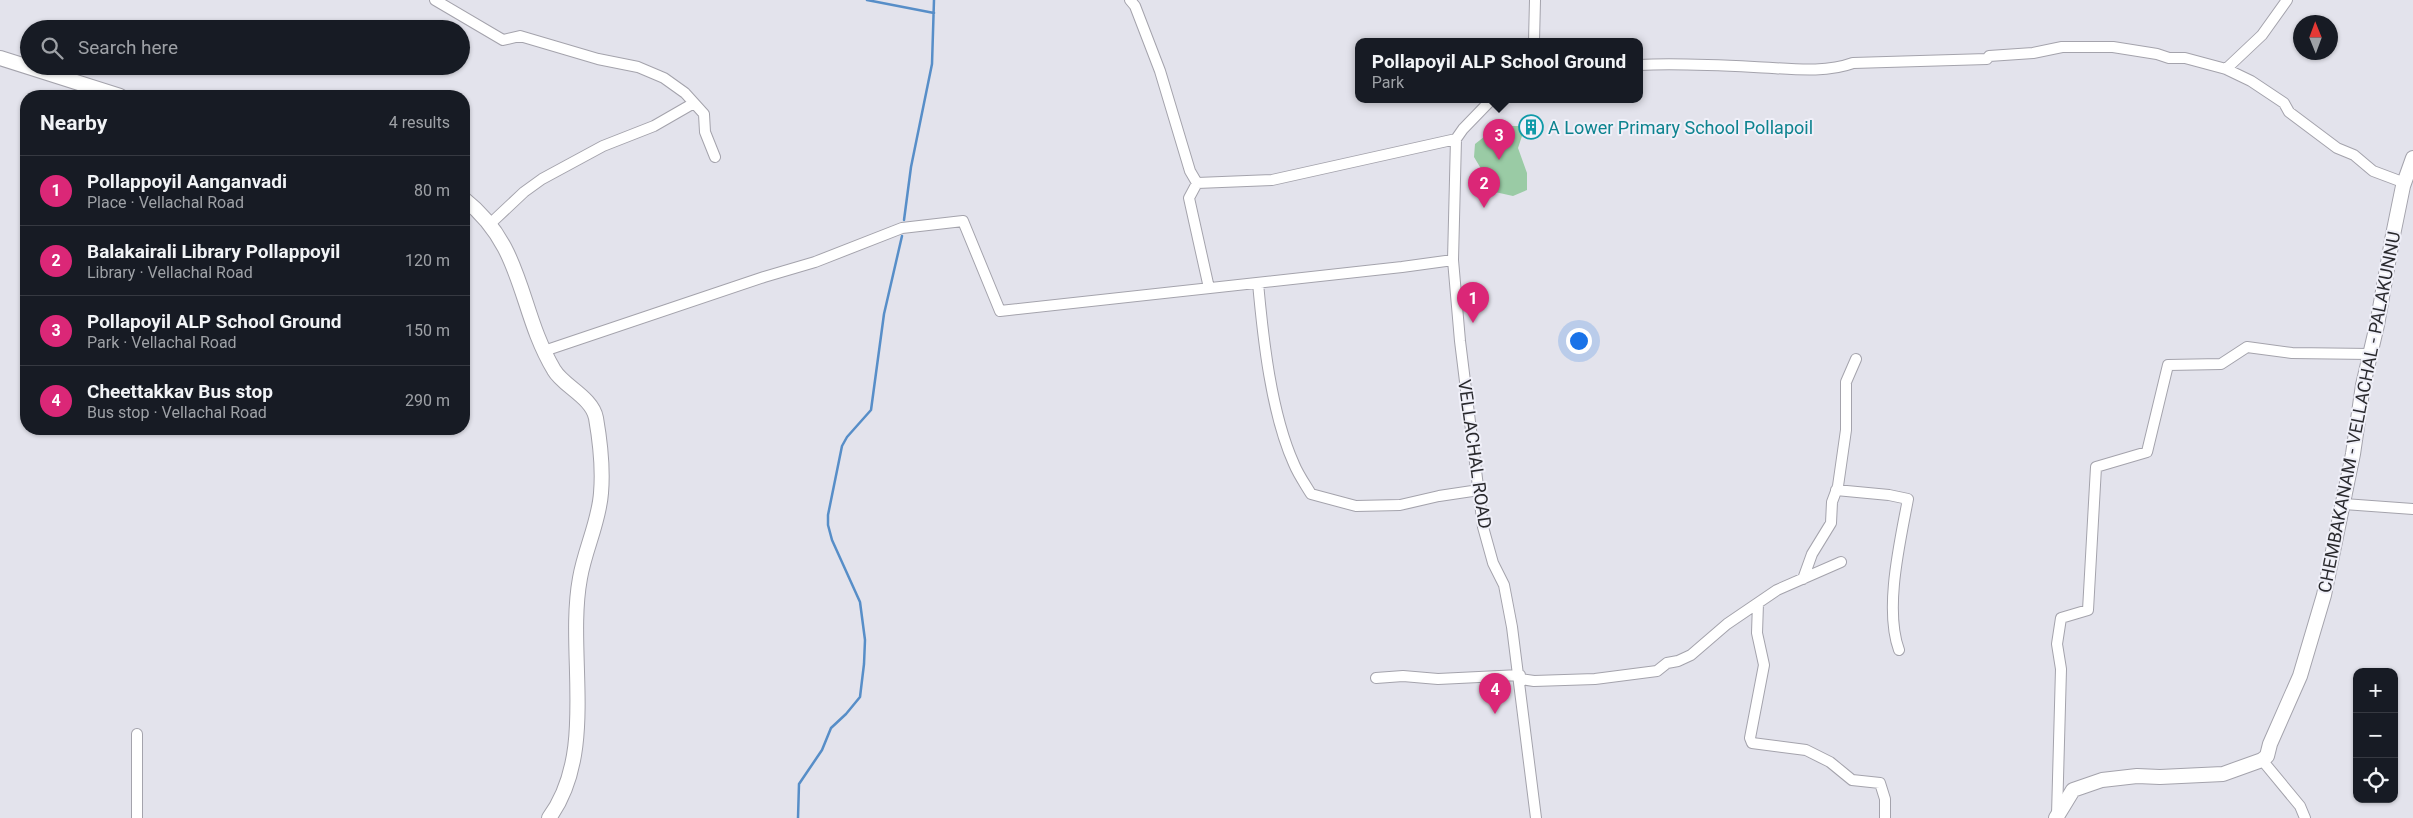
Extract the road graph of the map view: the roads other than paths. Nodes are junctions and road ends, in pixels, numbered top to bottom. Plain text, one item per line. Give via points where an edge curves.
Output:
1 (436, 0) edge
2 (1130, 0) edge
3 (1535, 0) edge
4 (2287, 0) edge
5 (470, 20) edge
6 (470, 20) edge
7 (1534, 38) edge
8 (0, 58) edge
9 (20, 64) edge
10 (1643, 65) edge
11 (2226, 69) junction
12 (54, 75) edge
13 (101, 90) edge
14 (694, 102) junction
15 (1488, 103) edge
16 (1456, 139) junction
17 (714, 157) dead end
18 (2413, 158) edge
19 (1197, 183) junction
20 (2405, 183) junction
21 (470, 204) edge
22 (491, 223) junction
23 (1453, 260) junction
24 (1258, 283) junction
25 (1209, 288) junction
26 (544, 351) junction
27 (2370, 354) junction
28 (1856, 359) dead end
29 (1479, 490) junction
30 (1836, 490) junction
31 (2344, 504) junction
32 (2413, 509) edge
33 (1840, 562) dead end
34 (1803, 579) junction
35 (1758, 603) junction
36 (1899, 650) dead end
37 (1520, 677) junction
38 (1376, 678) dead end
39 (137, 734) dead end
40 (2262, 760) junction
41 (2056, 816) edge
42 (137, 818) edge
43 (549, 818) edge
44 (1536, 818) edge
45 (1885, 818) edge
46 (2305, 818) edge

1 - 5 street
2 - 19 street via 1160,71 1190,171
3 - 7 street
4 - 11 street via 2262,35
6 - 14 street via 503,40 520,36 638,67 664,78
8 - 9 main road
10 - 11 street via 1843,67 1853,63 1987,59 1989,56 2091,46 2121,47
11 - 20 street via 2284,103 2289,112 2336,148 2354,155 2373,171
12 - 13 main road
14 - 17 street via 704,114 705,132
14 - 22 street via 654,126 603,146 542,179
15 - 16 street
16 - 19 street via 1272,180
16 - 23 street, VELLACHAL ROAD
18 - 20 main road, CHEMBAKANAM - VELLACHAL - PALAKUNNU
19 - 25 street via 1189,198
20 - 27 main road, CHEMBAKANAM - VELLACHAL - PALAKUNNU
21 - 22 main road
22 - 26 main road via 513,262
23 - 24 street
23 - 29 street, VELLACHAL ROAD
24 - 25 street
24 - 29 street via 1280,424 1294,464 1311,494 1356,506 1400,505
25 - 26 street via 1000,311 962,221 902,228 815,262
26 - 43 main road via 555,372 578,392 596,415 601,493 580,577 577,701 568,783
27 - 31 main road, CHEMBAKANAM - VELLACHAL - PALAKUNNU
27 - 41 street via 2292,353 2248,346 2221,364 2168,365 2147,452 2096,467 2088,610 2061,618 2057,644 2061,669
28 - 30 street via 1846,382 1846,430
29 - 37 street, VELLACHAL ROAD via 1483,527 1493,563 1504,585
30 - 34 street via 1830,523 1812,554
30 - 36 street via 1908,499 1893,592
31 - 32 street
31 - 40 main road, CHEMBAKANAM - VELLACHAL - PALAKUNNU via 2324,596 2300,676 2267,756
33 - 34 street
34 - 35 street via 1776,590
35 - 37 street via 1691,655 1657,670 1595,679 1534,681
35 - 45 street via 1757,633 1764,665 1750,738 1752,743 1806,750 1830,762 1852,780 1880,782 1885,799
37 - 38 street
37 - 44 street, VELLACHAL ROAD
39 - 42 street
40 - 41 main road via 2222,774 2102,780 2073,790
40 - 46 street via 2300,806

